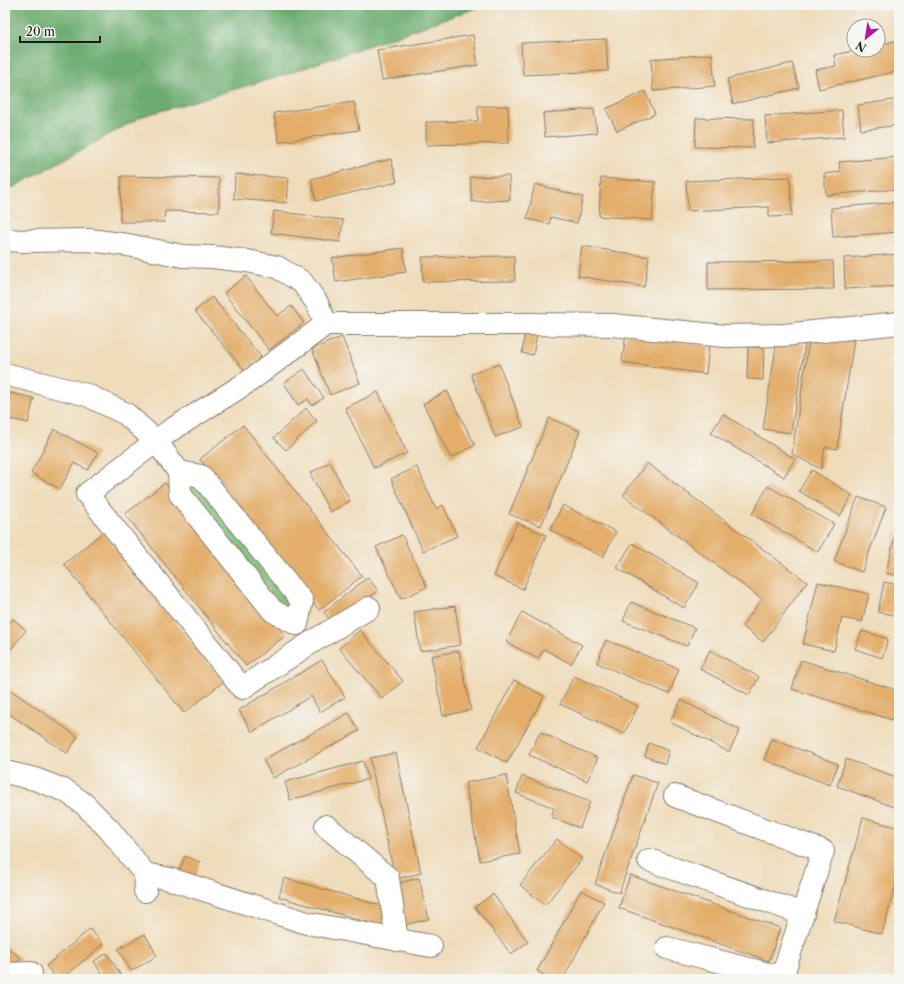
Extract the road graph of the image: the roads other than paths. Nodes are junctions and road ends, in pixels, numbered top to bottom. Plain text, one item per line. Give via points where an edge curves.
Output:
1 (5, 240) edge
2 (899, 322) edge
3 (326, 324) junction
4 (5, 374) edge
5 (156, 441) junction
6 (179, 472) junction
7 (369, 608) dead end
8 (297, 624) junction
9 (312, 642) junction
10 (5, 772) edge
11 (675, 796) dead end
12 (326, 826) dead end
13 (649, 860) dead end
14 (802, 914) junction
15 (397, 940) junction
16 (431, 946) dead end
17 (667, 948) dead end
18 (31, 973) dead end
19 (5, 974) edge
20 (785, 978) edge

1 - 3 street via 90,240 183,256 240,260 277,267 302,282 317,303
2 - 3 street via 784,336 725,336 612,325
3 - 5 street via 248,382
4 - 5 street via 87,395 126,414
5 - 6 street
5 - 9 street via 87,494 242,688
6 - 8 street via 180,494 273,611
6 - 8 street via 201,476 302,601
7 - 9 street
8 - 9 street
10 - 15 street via 35,779 66,791 84,804 108,828 145,882 170,879 307,923
11 - 14 street via 823,851
12 - 15 street via 388,878
13 - 14 street
14 - 20 street
15 - 16 street
17 - 20 street
18 - 19 street

